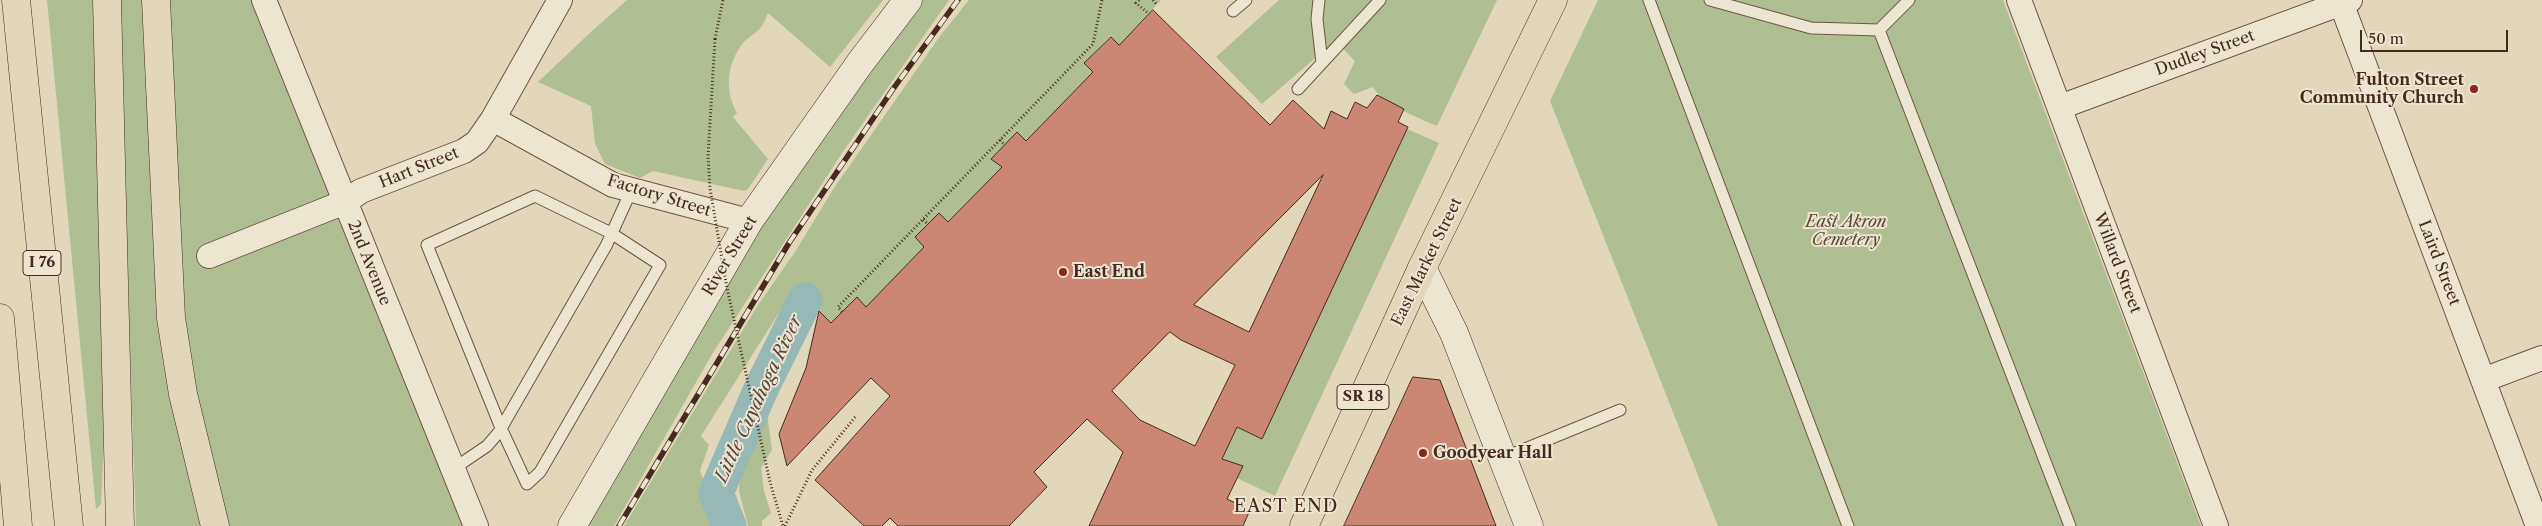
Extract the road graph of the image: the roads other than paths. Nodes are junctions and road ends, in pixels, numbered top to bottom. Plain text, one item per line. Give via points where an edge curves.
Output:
1 (16, 0) edge
2 (107, 0) edge
3 (156, 0) edge
4 (264, 0) edge
5 (560, 0) edge
6 (908, 0) edge
7 (1246, 0) edge
8 (1319, 0) edge
9 (1380, 0) edge
10 (1553, 0) edge
11 (1649, 0) edge
12 (1710, 0) edge
13 (1909, 0) edge
14 (2019, 0) edge
15 (2344, 1) edge
16 (1233, 11) dead end
17 (1879, 30) junction
18 (1322, 63) junction
19 (1298, 89) dead end
20 (2060, 107) junction
21 (493, 119) junction
22 (631, 191) junction
23 (345, 202) junction
24 (749, 221) junction
25 (611, 233) junction
26 (209, 256) dead end
27 (1422, 268) junction
28 (0, 318) edge
29 (2542, 358) edge
30 (2483, 380) junction
31 (1620, 410) dead end
32 (501, 428) junction
33 (0, 449) edge
34 (1503, 458) junction
35 (453, 469) junction
36 (13, 526) edge
37 (18, 526) edge
38 (69, 526) edge
39 (120, 526) edge
40 (215, 526) edge
41 (476, 526) edge
42 (572, 526) edge
43 (1304, 526) edge
44 (1529, 526) edge
45 (1848, 526) edge
46 (2070, 526) edge
47 (2216, 526) edge
48 (2538, 526) edge

1 - 38 main road, I 76
2 - 39 main road
3 - 40 main road via 171,318 183,394
4 - 23 street, 2nd Avenue
5 - 21 street, Hart Street
6 - 24 street, River Street
7 - 16 lane
8 - 18 lane via 1317,19
9 - 18 lane
10 - 27 main road, East Market Street / SR 18
11 - 45 lane
12 - 17 lane via 1811,28
13 - 17 lane
14 - 20 street, Willard Street
15 - 20 street, Dudley Street
15 - 30 street, Laird Street
17 - 46 lane
18 - 19 lane
20 - 47 street, Willard Street
21 - 22 street, Factory Street via 593,175
21 - 23 street, Hart Street via 477,142 464,151 361,191
22 - 24 street, Factory Street
22 - 25 lane
23 - 26 street, Hart Street
23 - 35 street, 2nd Avenue
24 - 42 street, River Street
25 - 32 lane
25 - 32 lane via 660,265 540,472 527,484
25 - 32 lane via 536,196 427,245
27 - 34 street via 1454,333
27 - 43 main road, East Market Street / SR 18
28 - 37 main road
29 - 30 street
30 - 48 street, Laird Street
31 - 34 lane
32 - 35 lane via 487,446
33 - 36 main road
34 - 44 street
35 - 41 street, 2nd Avenue

